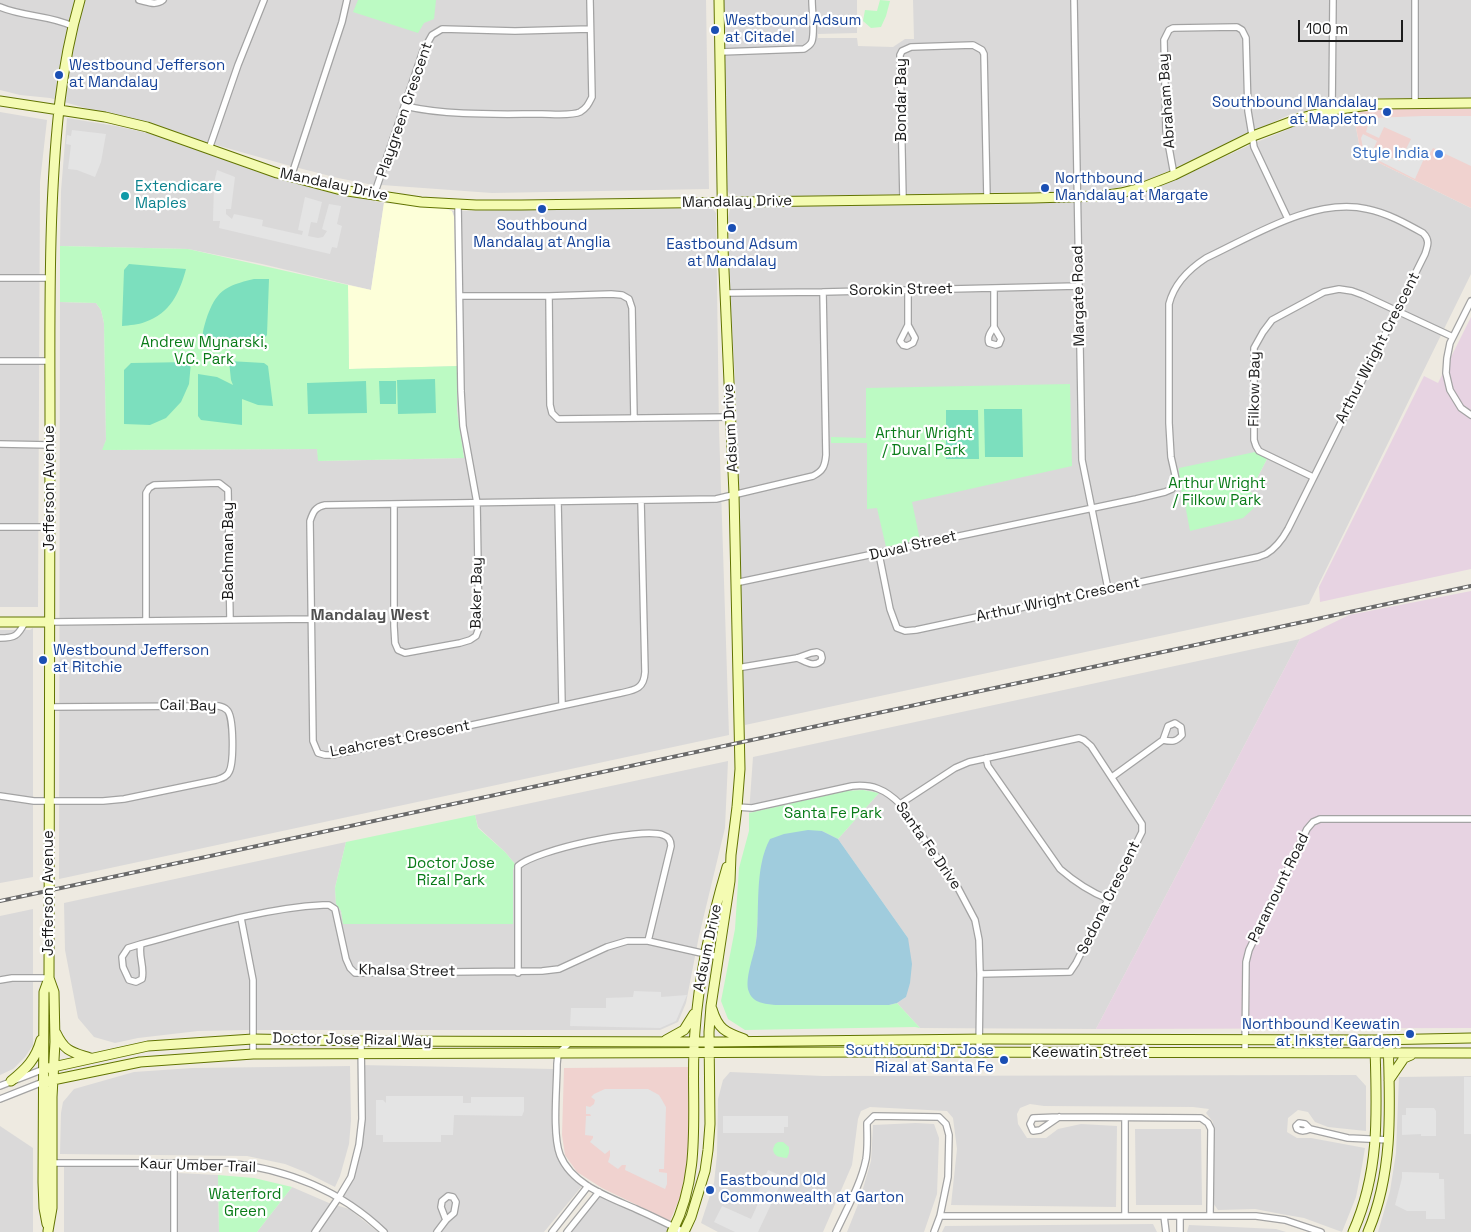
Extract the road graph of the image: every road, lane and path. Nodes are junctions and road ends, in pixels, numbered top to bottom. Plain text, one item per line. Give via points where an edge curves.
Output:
1 (80, 0) edge
2 (139, 0) edge
3 (163, 0) edge
4 (264, 0) edge
5 (347, 0) edge
6 (590, 0) edge
7 (719, 0) edge
8 (812, 0) edge
9 (1074, 0) edge
10 (1333, 0) edge
11 (1416, 0) edge
12 (0, 7) edge
13 (72, 26) junction
14 (590, 29) junction
15 (720, 52) junction
16 (0, 102) edge
17 (1416, 103) junction
18 (1471, 103) edge
19 (405, 106) junction
20 (59, 110) junction
21 (1332, 110) junction
22 (1253, 136) junction
23 (209, 149) junction
24 (1174, 175) junction
25 (291, 177) junction
26 (374, 195) junction
27 (1078, 196) junction
28 (987, 198) junction
29 (903, 199) junction
30 (722, 202) junction
31 (458, 204) junction
32 (1288, 219) junction
33 (0, 278) edge
34 (50, 278) junction
35 (1078, 286) junction
36 (994, 289) junction
37 (908, 290) junction
38 (823, 292) junction
39 (725, 293) junction
40 (460, 296) junction
41 (549, 296) junction
42 (1471, 301) edge
43 (1397, 310) junction
44 (908, 325) dead end
45 (994, 327) dead end
46 (1453, 337) junction
47 (0, 361) edge
48 (50, 361) junction
49 (1471, 415) edge
50 (731, 417) junction
51 (634, 418) junction
52 (0, 444) edge
53 (50, 445) junction
54 (1313, 478) junction
55 (734, 494) junction
56 (641, 501) junction
57 (558, 502) junction
58 (477, 503) junction
59 (394, 505) junction
60 (1091, 508) junction
61 (0, 527) edge
62 (50, 527) junction
63 (878, 554) junction
64 (735, 583) junction
65 (1108, 589) junction
66 (312, 619) junction
67 (230, 620) junction
68 (146, 621) junction
69 (0, 622) edge
70 (25, 622) junction
71 (49, 622) junction
72 (0, 638) edge
73 (797, 658) dead end
74 (737, 668) junction
75 (562, 705) junction
76 (49, 707) junction
77 (1163, 740) dead end
78 (986, 758) junction
79 (1112, 777) junction
80 (0, 796) edge
81 (48, 801) junction
82 (900, 804) junction
83 (737, 807) junction
84 (1471, 819) edge
85 (731, 855) junction
86 (1108, 899) junction
87 (240, 918) junction
88 (648, 941) junction
89 (141, 944) junction
90 (705, 954) junction
91 (719, 957) junction
92 (518, 972) junction
93 (980, 974) junction
94 (49, 978) junction
95 (0, 980) edge
96 (711, 1006) junction
97 (697, 1007) junction
98 (44, 1030) junction
99 (54, 1030) junction
100 (1471, 1038) edge
101 (253, 1039) junction
102 (571, 1040) junction
103 (979, 1040) junction
104 (1245, 1040) junction
105 (1375, 1040) junction
106 (1388, 1040) junction
107 (361, 1041) junction
108 (663, 1042) junction
109 (694, 1042) junction
110 (709, 1042) junction
111 (749, 1042) junction
112 (694, 1053) junction
113 (709, 1053) junction
114 (980, 1053) junction
115 (1376, 1053) junction
116 (1416, 1053) junction
117 (1471, 1053) edge
118 (253, 1054) junction
119 (558, 1054) junction
120 (1245, 1054) junction
121 (1389, 1054) junction
122 (361, 1055) junction
123 (90, 1058) junction
124 (54, 1067) junction
125 (44, 1069) junction
126 (54, 1080) junction
127 (1389, 1080) junction
128 (11, 1081) junction
129 (43, 1082) junction
130 (0, 1086) edge
131 (0, 1099) edge
132 (1059, 1117) dead end
133 (1126, 1118) junction
134 (1310, 1129) dead end
135 (1376, 1140) junction
136 (1389, 1140) junction
137 (53, 1163) junction
138 (174, 1164) junction
139 (588, 1186) junction
140 (599, 1192) junction
141 (339, 1197) junction
142 (940, 1216) junction
143 (1125, 1216) junction
144 (1164, 1216) junction
145 (1180, 1216) junction
146 (1210, 1216) junction
147 (446, 1220) dead end
148 (673, 1230) edge
149 (48, 1232) edge
150 (174, 1232) edge
151 (314, 1232) edge
152 (384, 1232) edge
153 (437, 1232) edge
154 (552, 1232) edge
155 (567, 1232) edge
156 (684, 1232) edge
157 (836, 1232) edge
158 (934, 1232) edge
159 (1166, 1232) edge
160 (1180, 1232) edge
161 (1321, 1232) edge
162 (1353, 1232) edge
163 (1368, 1232) edge

1 - 13 street, Jefferson Avenue
2 - 3 street via 152,4
4 - 23 street
5 - 25 street
6 - 14 street
7 - 15 street, Adsum Drive
8 - 15 street via 813,36 809,47
9 - 27 street, Margate Road
10 - 21 street
11 - 17 street
12 - 13 street
13 - 20 street, Jefferson Avenue
14 - 19 street, Playgreen Crescent via 442,29 427,41
14 - 19 street via 592,97 580,112 450,112
15 - 30 street, Adsum Drive
16 - 20 street, Mandalay Drive
17 - 18 street, Mandalay Drive
17 - 21 street, Mandalay Drive
19 - 26 street, Playgreen Crescent
20 - 23 street, Mandalay Drive via 147,127
20 - 34 street, Jefferson Avenue
21 - 22 street, Mandalay Drive
22 - 24 street, Mandalay Drive
22 - 24 street, Abraham Bay via 1248,111 1244,34 1237,27 1173,28 1167,33 1164,46 1166,131
22 - 32 street via 1254,147
23 - 25 street, Mandalay Drive
24 - 27 street, Mandalay Drive via 1122,193
25 - 26 street, Mandalay Drive
26 - 31 street, Mandalay Drive
27 - 28 street, Mandalay Drive
27 - 35 street, Margate Road
28 - 29 street, Mandalay Drive
28 - 29 street, Bondar Bay via 984,54 973,45 911,47 900,55
29 - 30 street, Mandalay Drive
30 - 31 street, Mandalay Drive
30 - 39 street, Adsum Drive
31 - 40 street
32 - 43 street, Arthur Wright Crescent via 1328,208 1367,208 1423,233 1428,246
32 - 60 street, Arthur Wright Crescent via 1206,258 1181,280 1171,296 1168,314 1169,422 1176,479 1172,489
33 - 34 street
34 - 48 street, Jefferson Avenue
35 - 36 street, Sorokin Street
35 - 60 street, Margate Road via 1082,460
36 - 37 street, Sorokin Street
36 - 45 street
37 - 38 street, Sorokin Street
37 - 44 street
38 - 39 street, Sorokin Street
38 - 55 street, Leahcrest Crescent via 825,465 813,476
39 - 50 street, Adsum Drive
40 - 41 street
40 - 58 street via 460,391
41 - 51 street via 611,294 629,299 632,308
41 - 51 street via 552,414 558,419
42 - 46 street
43 - 46 street, Filkow Bay
43 - 54 street, Arthur Wright Crescent
43 - 54 street, Filkow Bay via 1372,298 1339,289 1324,292 1272,320 1262,332 1254,348 1256,446
46 - 49 street via 1446,366 1449,389 1461,408
47 - 48 street
48 - 53 street, Jefferson Avenue
50 - 51 street
50 - 55 street, Adsum Drive
52 - 53 street
53 - 62 street, Jefferson Avenue
54 - 65 street, Arthur Wright Crescent via 1281,542 1266,554
55 - 56 street, Leahcrest Crescent via 716,499
55 - 64 street, Adsum Drive
56 - 57 street, Leahcrest Crescent
56 - 75 street, Leahcrest Crescent via 644,681 632,690
57 - 58 street, Leahcrest Crescent
57 - 75 street
58 - 59 street, Leahcrest Crescent
58 - 59 street, Baker Bay via 476,636 460,644 405,653 398,650 394,635
59 - 66 street, Leahcrest Crescent via 325,505 313,512 310,522
60 - 63 street, Duval Street
60 - 65 street, Margate Road
61 - 62 street
62 - 71 street, Jefferson Avenue
63 - 64 street, Duval Street
63 - 65 street, Arthur Wright Crescent via 890,609 897,628 905,631
64 - 74 street, Adsum Drive
66 - 67 street
66 - 75 street, Leahcrest Crescent via 313,741 318,752 325,755
67 - 68 street
67 - 68 street, Bachman Bay via 228,490 219,483 154,484 146,493
68 - 71 street
69 - 70 street
70 - 71 street
70 - 72 street via 12,638
71 - 76 street, Jefferson Avenue
73 - 74 street
74 - 83 street, Adsum Drive via 740,743
76 - 81 street, Jefferson Avenue
76 - 81 street, Cail Bay via 220,706 230,713 232,762 226,777 216,780 124,799
77 - 79 street
78 - 79 street, Sedona Crescent via 1079,738 1091,746
78 - 82 street, Sedona Crescent via 955,768
78 - 86 street via 988,766 1060,869 1073,881
79 - 86 street, Sedona Crescent via 1142,824 1142,832
80 - 81 street
81 - 94 street, Jefferson Avenue
82 - 83 street, Santa Fe Drive via 880,789 865,785 752,808
82 - 93 street, Santa Fe Drive via 958,888 975,920
83 - 85 street, Adsum Drive
84 - 104 street, Paramount Road via 1320,819 1314,822 1307,829 1249,950
85 - 90 street, Adsum Drive
85 - 91 street, Adsum Drive
86 - 93 street, Sedona Crescent via 1070,972
87 - 89 street, Khalsa Street
87 - 92 street, Khalsa Street via 329,905 335,909 346,959 355,973
87 - 101 street via 253,980
88 - 90 street, Khalsa Street
88 - 92 street, Khalsa Street via 618,943 558,969
88 - 92 street via 671,846 668,837 643,833 573,846 531,858 518,866
89 - 89 street, Khalsa Street via 128,948 122,957 129,980 136,982 142,979 143,973
90 - 91 street, Khalsa Street
90 - 97 street, Adsum Drive
91 - 96 street, Adsum Drive
93 - 103 street, Santa Fe Drive
94 - 95 street
94 - 98 street, Jefferson Avenue via 44,992
94 - 99 street, Jefferson Avenue via 54,992
96 - 110 street, Adsum Drive
96 - 111 street via 722,1029
97 - 108 street via 684,1030
97 - 109 street, Adsum Drive
98 - 125 street, Jefferson Avenue
98 - 128 street via 32,1061
99 - 123 street via 71,1052
99 - 124 street, Jefferson Avenue
100 - 106 street, Keewatin Street
101 - 107 street, Doctor Jose Rizal Way
101 - 118 street
101 - 123 street, Doctor Jose Rizal Way via 148,1046
102 - 107 street, Doctor Jose Rizal Way
102 - 108 street, Doctor Jose Rizal Way
102 - 119 street
103 - 104 street, Keewatin Street
103 - 111 street, Keewatin Street
103 - 114 street, Santa Fe Drive
104 - 105 street, Keewatin Street
104 - 120 street, Paramount Road
105 - 106 street, Keewatin Street
105 - 115 street
106 - 121 street
107 - 122 street
108 - 109 street, Doctor Jose Rizal Way
109 - 110 street, Doctor Jose Rizal Way
109 - 112 street, Adsum Drive
110 - 111 street, Keewatin Street
110 - 113 street, Adsum Drive
112 - 113 street, Doctor Jose Rizal Way
112 - 119 street, Doctor Jose Rizal Way
112 - 148 street, Adsum Drive via 693,1162 684,1204
113 - 114 street, Keewatin Street
113 - 156 street, Adsum Drive via 708,1150 705,1171
114 - 120 street, Keewatin Street
115 - 120 street, Keewatin Street
115 - 121 street, Keewatin Street
115 - 135 street
116 - 117 street, Keewatin Street
116 - 121 street, Keewatin Street
116 - 127 street via 1404,1058
118 - 122 street, Doctor Jose Rizal Way
118 - 126 street, Doctor Jose Rizal Way via 140,1062
119 - 122 street, Doctor Jose Rizal Way
119 - 139 street via 556,1137 560,1154 574,1174
121 - 127 street
122 - 141 street via 359,1146 351,1177
123 - 124 street, Doctor Jose Rizal Way
124 - 125 street, Doctor Jose Rizal Way
124 - 126 street, Jefferson Avenue
125 - 128 street, Doctor Jose Rizal Way
125 - 129 street, Jefferson Avenue
126 - 129 street, Doctor Jose Rizal Way
126 - 137 street, Jefferson Avenue
127 - 136 street
128 - 130 street, Doctor Jose Rizal Way
129 - 131 street, Doctor Jose Rizal Way
129 - 149 street, Jefferson Avenue via 44,1208
132 - 133 street
133 - 143 street
133 - 146 street via 1198,1117 1208,1123 1211,1129
134 - 135 street via 1348,1138
135 - 136 street
135 - 162 street via 1368,1190
136 - 163 street via 1382,1190
137 - 138 street, Kaur Umber Trail
137 - 149 street, Jefferson Avenue
138 - 141 street, Kaur Umber Trail via 222,1163 259,1167 298,1177
138 - 150 street
139 - 140 street
139 - 154 street
140 - 148 street
140 - 155 street
141 - 151 street
141 - 152 street, Kaur Umber Trail
142 - 143 street
142 - 157 street via 948,1177 949,1135 946,1124 939,1117 874,1116 867,1123 866,1158 856,1190
142 - 158 street
143 - 144 street
144 - 145 street
144 - 159 street
145 - 146 street
145 - 160 street
146 - 161 street via 1269,1217
147 - 153 street
148 - 156 street

